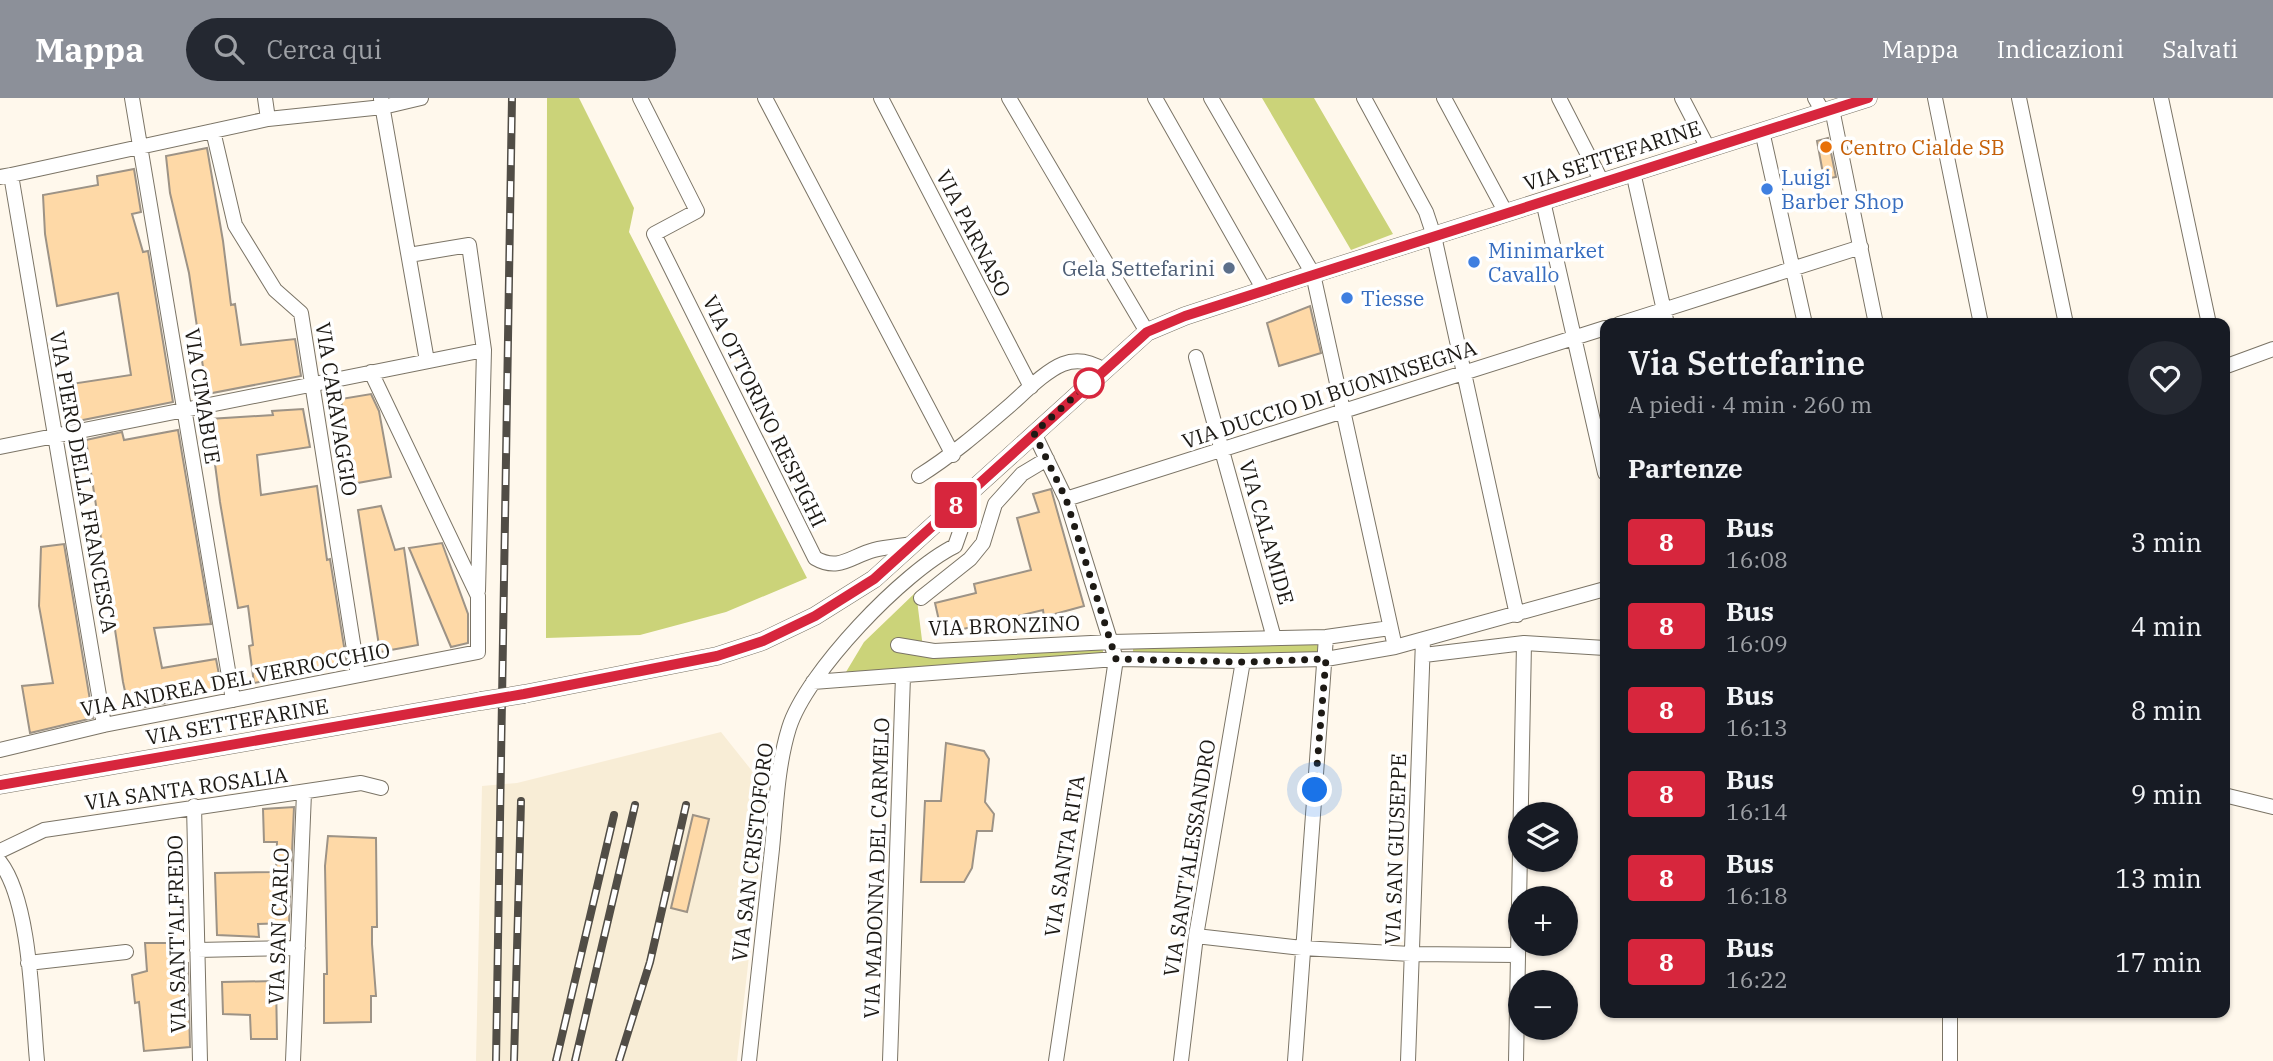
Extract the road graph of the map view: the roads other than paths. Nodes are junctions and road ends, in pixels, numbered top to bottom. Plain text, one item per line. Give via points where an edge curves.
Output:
1 (132, 98) edge
2 (265, 98) edge
3 (421, 98) edge
4 (640, 98) edge
5 (765, 98) edge
6 (881, 98) edge
7 (1009, 98) edge
8 (1155, 98) edge
9 (1211, 98) edge
10 (1364, 98) edge
11 (1444, 98) edge
12 (1559, 98) edge
13 (1682, 98) edge
14 (1868, 98) edge
15 (1935, 98) edge
16 (2019, 98) edge
17 (2161, 98) edge
18 (382, 103) edge
19 (1823, 107) edge
20 (268, 119) junction
21 (213, 131) junction
22 (1762, 131) junction
23 (141, 148) junction
24 (1707, 148) junction
25 (1633, 172) junction
26 (6, 176) edge
27 (1602, 182) junction
28 (1543, 201) junction
29 (1506, 213) junction
30 (1434, 236) junction
31 (1861, 247) junction
32 (409, 255) junction
33 (1793, 269) junction
34 (1313, 274) junction
35 (1264, 290) junction
36 (1665, 317) edge
37 (1804, 318) edge
38 (1875, 318) edge
39 (1980, 318) edge
40 (2065, 318) edge
41 (2208, 318) edge
42 (1600, 330) edge
43 (1147, 332) junction
44 (1574, 338) junction
45 (2273, 348) edge
46 (484, 350) junction
47 (1196, 357) dead end
48 (427, 361) junction
49 (2230, 365) edge
50 (1104, 370) junction
51 (371, 372) junction
52 (1464, 373) junction
53 (311, 385) junction
54 (1031, 387) junction
55 (184, 410) junction
56 (1344, 411) junction
57 (1034, 433) junction
58 (55, 436) junction
59 (0, 446) edge
60 (1222, 450) junction
61 (1600, 451) edge
62 (953, 455) junction
63 (1047, 459) junction
64 (919, 476) dead end
65 (1066, 499) junction
66 (952, 508) junction
67 (913, 544) junction
68 (1600, 590) edge
69 (478, 596) junction
70 (920, 598) dead end
71 (1517, 615) junction
72 (1391, 628) junction
73 (1274, 638) junction
74 (1326, 638) junction
75 (1111, 642) junction
76 (1524, 643) junction
77 (898, 645) dead end
78 (1395, 647) junction
79 (1423, 647) junction
80 (1600, 648) edge
81 (1116, 659) junction
82 (1326, 659) junction
83 (1244, 662) junction
84 (358, 675) junction
85 (904, 676) junction
86 (813, 682) junction
87 (233, 700) junction
88 (104, 725) junction
89 (0, 750) edge
90 (0, 785) edge
91 (381, 788) dead end
92 (304, 793) junction
93 (2230, 796) edge
94 (194, 806) junction
95 (2273, 807) edge
96 (0, 851) edge
97 (0, 862) edge
98 (0, 880) edge
99 (1519, 886) edge
100 (14, 888) junction
101 (1196, 936) junction
102 (298, 948) junction
103 (1303, 948) junction
104 (197, 950) junction
105 (126, 952) dead end
106 (1411, 954) junction
107 (1508, 955) edge
108 (1517, 956) edge
109 (28, 963) junction
110 (1950, 1018) edge
111 (37, 1061) edge
112 (200, 1061) edge
113 (293, 1061) edge
114 (749, 1061) edge
115 (890, 1061) edge
116 (1056, 1061) edge
117 (1181, 1061) edge
118 (1295, 1061) edge
119 (1408, 1061) edge
120 (1516, 1061) edge
121 (1950, 1061) edge

1 - 23 street, VIA CIMABUE
2 - 20 street
3 - 18 street
4 - 67 street, VIA OTTORINO RESPIGHI via 697,211 654,234 815,558 827,565 873,550
5 - 62 street
6 - 54 street, VIA PARNASO
7 - 43 street
8 - 35 street
9 - 34 street
10 - 30 street via 1426,212
11 - 29 street
12 - 27 street
13 - 24 street
14 - 19 street, VIA SETTEFARINE
15 - 39 street
16 - 40 street
17 - 41 street
18 - 20 street
18 - 32 street
19 - 22 street, VIA SETTEFARINE
19 - 31 street
20 - 21 street
21 - 23 street
21 - 53 street, VIA CARAVAGGIO via 235,225 275,290 301,313
22 - 24 street, VIA SETTEFARINE
22 - 33 street
23 - 26 street
23 - 55 street, VIA CIMABUE
24 - 25 street, VIA SETTEFARINE
25 - 27 street, VIA SETTEFARINE
25 - 36 street
26 - 58 street, VIA PIERO DELLA FRANCESCA via 23,246
27 - 28 street, VIA SETTEFARINE
28 - 29 street, VIA SETTEFARINE
28 - 44 street
29 - 30 street, VIA SETTEFARINE
30 - 34 street, VIA SETTEFARINE
30 - 52 street
31 - 33 street
31 - 38 street
32 - 46 street via 469,245
32 - 48 street
33 - 36 street
33 - 37 street
34 - 35 street, VIA SETTEFARINE
34 - 56 street
35 - 43 street, VIA SETTEFARINE
42 - 44 street, VIA DUCCIO DI BUONINSEGNA
43 - 50 street, VIA SETTEFARINE
44 - 52 street, VIA DUCCIO DI BUONINSEGNA
44 - 61 street
45 - 49 street
46 - 48 street
46 - 69 street
47 - 60 street, VIA CALAMIDE
48 - 51 street
50 - 54 street via 1075,361 1061,365
50 - 57 street, VIA SETTEFARINE
51 - 53 street
51 - 69 street
52 - 56 street, VIA DUCCIO DI BUONINSEGNA
52 - 71 street
53 - 55 street
53 - 84 street, VIA CARAVAGGIO
54 - 62 street
55 - 58 street
55 - 87 street, VIA CIMABUE
56 - 60 street, VIA DUCCIO DI BUONINSEGNA
56 - 72 street
57 - 63 street, VIA BRONZINO
57 - 66 street, VIA SETTEFARINE
58 - 59 street
58 - 88 street, VIA PIERO DELLA FRANCESCA
60 - 65 street, VIA DUCCIO DI BUONINSEGNA
60 - 73 street, VIA CALAMIDE
62 - 64 street
63 - 65 street, VIA BRONZINO
63 - 70 street via 1022,474 995,504 983,543 970,559
65 - 75 street, VIA BRONZINO
66 - 67 street, VIA SETTEFARINE
66 - 86 street, VIA SAN CRISTOFORO via 961,529 955,546 936,555 856,628
67 - 90 street, VIA SETTEFARINE, bridge via 874,579 815,616 717,656
68 - 71 street
69 - 84 street, VIA ANDREA DEL VERROCCHIO via 478,652
71 - 79 street
72 - 74 street
72 - 78 street
73 - 74 street
73 - 75 street
74 - 82 street
75 - 77 street, VIA BRONZINO via 934,651
75 - 81 street, VIA BRONZINO
76 - 79 street
76 - 80 street
76 - 99 street
78 - 79 street
78 - 82 street
79 - 106 street, VIA SAN GIUSEPPE
81 - 83 street
81 - 85 street
81 - 116 street, VIA SANTA RITA
82 - 83 street
82 - 103 street
83 - 101 street, VIA SANT'ALESSANDRO
84 - 87 street, VIA ANDREA DEL VERROCCHIO
85 - 86 street
85 - 115 street, VIA MADONNA DEL CARMELO
86 - 114 street, VIA SAN CRISTOFORO via 789,727 779,779
87 - 88 street, VIA ANDREA DEL VERROCCHIO
88 - 89 street, VIA ANDREA DEL VERROCCHIO
91 - 92 street, VIA SANTA ROSALIA via 360,783
92 - 94 street, VIA SANTA ROSALIA
92 - 102 street, VIA SAN CARLO
93 - 95 street
94 - 96 street, VIA SANTA ROSALIA via 44,830
94 - 104 street, VIA SANT'ALFREDO
97 - 100 street
98 - 100 street
100 - 109 street
101 - 103 street
101 - 117 street, VIA SANT'ALESSANDRO
102 - 104 street
102 - 113 street, VIA SAN CARLO
103 - 106 street
103 - 118 street
104 - 112 street, VIA SANT'ALFREDO
105 - 109 street
106 - 107 street
106 - 119 street, VIA SAN GIUSEPPE
108 - 120 street
109 - 111 street
110 - 121 street

